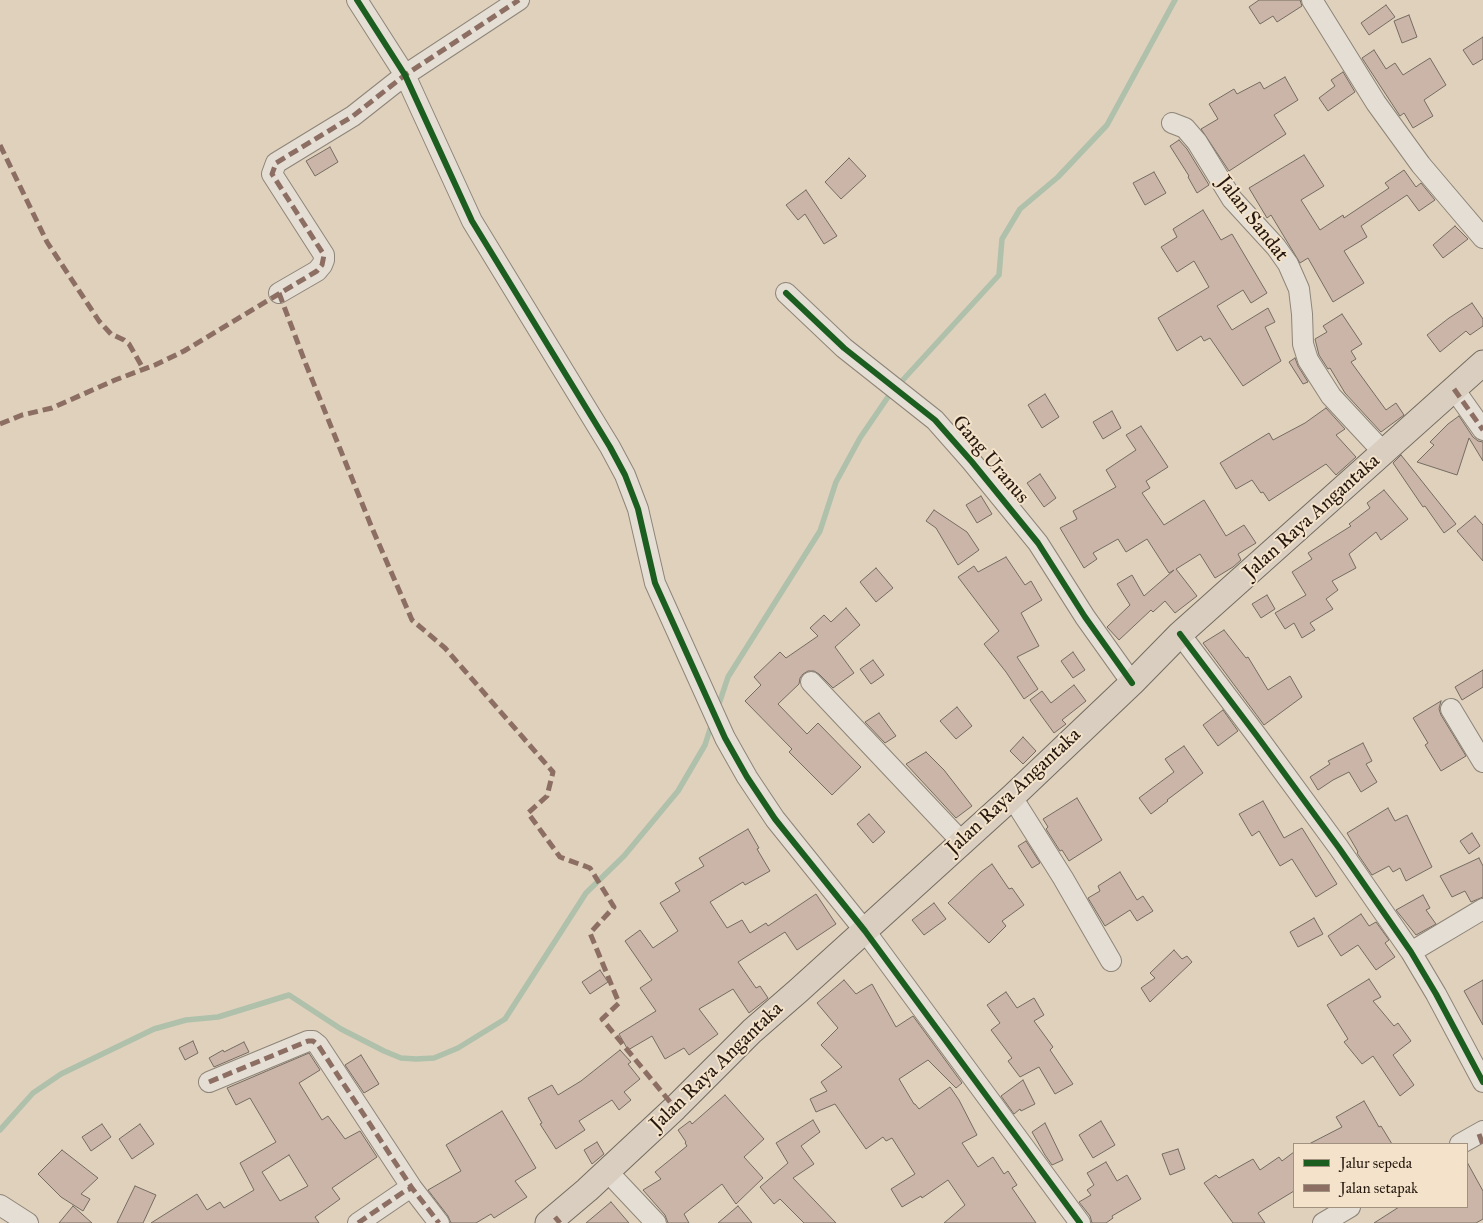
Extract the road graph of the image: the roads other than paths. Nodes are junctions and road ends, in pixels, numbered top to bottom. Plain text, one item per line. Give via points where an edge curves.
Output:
1 (357, 0) edge
2 (519, 0) edge
3 (1312, 0) edge
4 (405, 75) junction
5 (1172, 122) dead end
6 (1483, 238) edge
7 (786, 292) dead end
8 (279, 293) dead end
9 (1483, 363) edge
10 (1454, 389) junction
11 (1483, 430) edge
12 (1384, 453) junction
13 (1180, 634) junction
14 (811, 682) dead end
15 (1132, 683) junction
16 (1451, 709) dead end
17 (1483, 762) edge
18 (1012, 797) junction
19 (961, 841) junction
20 (1483, 908) edge
21 (865, 931) junction
22 (1411, 952) junction
23 (1111, 961) dead end
24 (209, 1082) dead end
25 (1483, 1082) edge
26 (1482, 1137) edge
27 (1463, 1143) edge
28 (607, 1171) junction
29 (412, 1188) junction
30 (0, 1205) edge
31 (1348, 1208) edge
32 (554, 1221) edge
33 (28, 1223) edge
34 (358, 1223) edge
35 (439, 1223) edge
36 (656, 1223) edge
37 (1080, 1223) edge
38 (1323, 1223) edge

1 - 4 street
2 - 4 street
3 - 6 street via 1376,103 1421,165
4 - 8 street via 352,116 276,163 272,174 324,255 317,270
4 - 21 street via 472,221 625,475 638,509 655,583 725,738 775,819
5 - 12 street, Jalan Sandat via 1185,128 1197,142 1232,199 1276,246 1288,264 1299,289 1303,344 1308,360 1331,396
7 - 15 street, Gang Uranus via 844,348 935,420 1038,543
9 - 10 main road, Jalan Raya Angantaka
10 - 11 street
10 - 12 main road, Jalan Raya Angantaka
12 - 13 main road, Jalan Raya Angantaka
13 - 15 main road, Jalan Raya Angantaka
13 - 22 street via 1258,736
14 - 19 street
15 - 18 main road, Jalan Raya Angantaka
16 - 17 street
18 - 19 main road, Jalan Raya Angantaka
18 - 23 street via 1064,878
19 - 21 main road, Jalan Raya Angantaka
20 - 22 street
21 - 28 main road, Jalan Raya Angantaka via 752,1031
21 - 37 street
22 - 25 street
24 - 29 street via 313,1041
26 - 27 street
28 - 32 main road, Jalan Raya Angantaka
28 - 36 street
29 - 34 street
29 - 35 street
30 - 33 street
31 - 38 street

